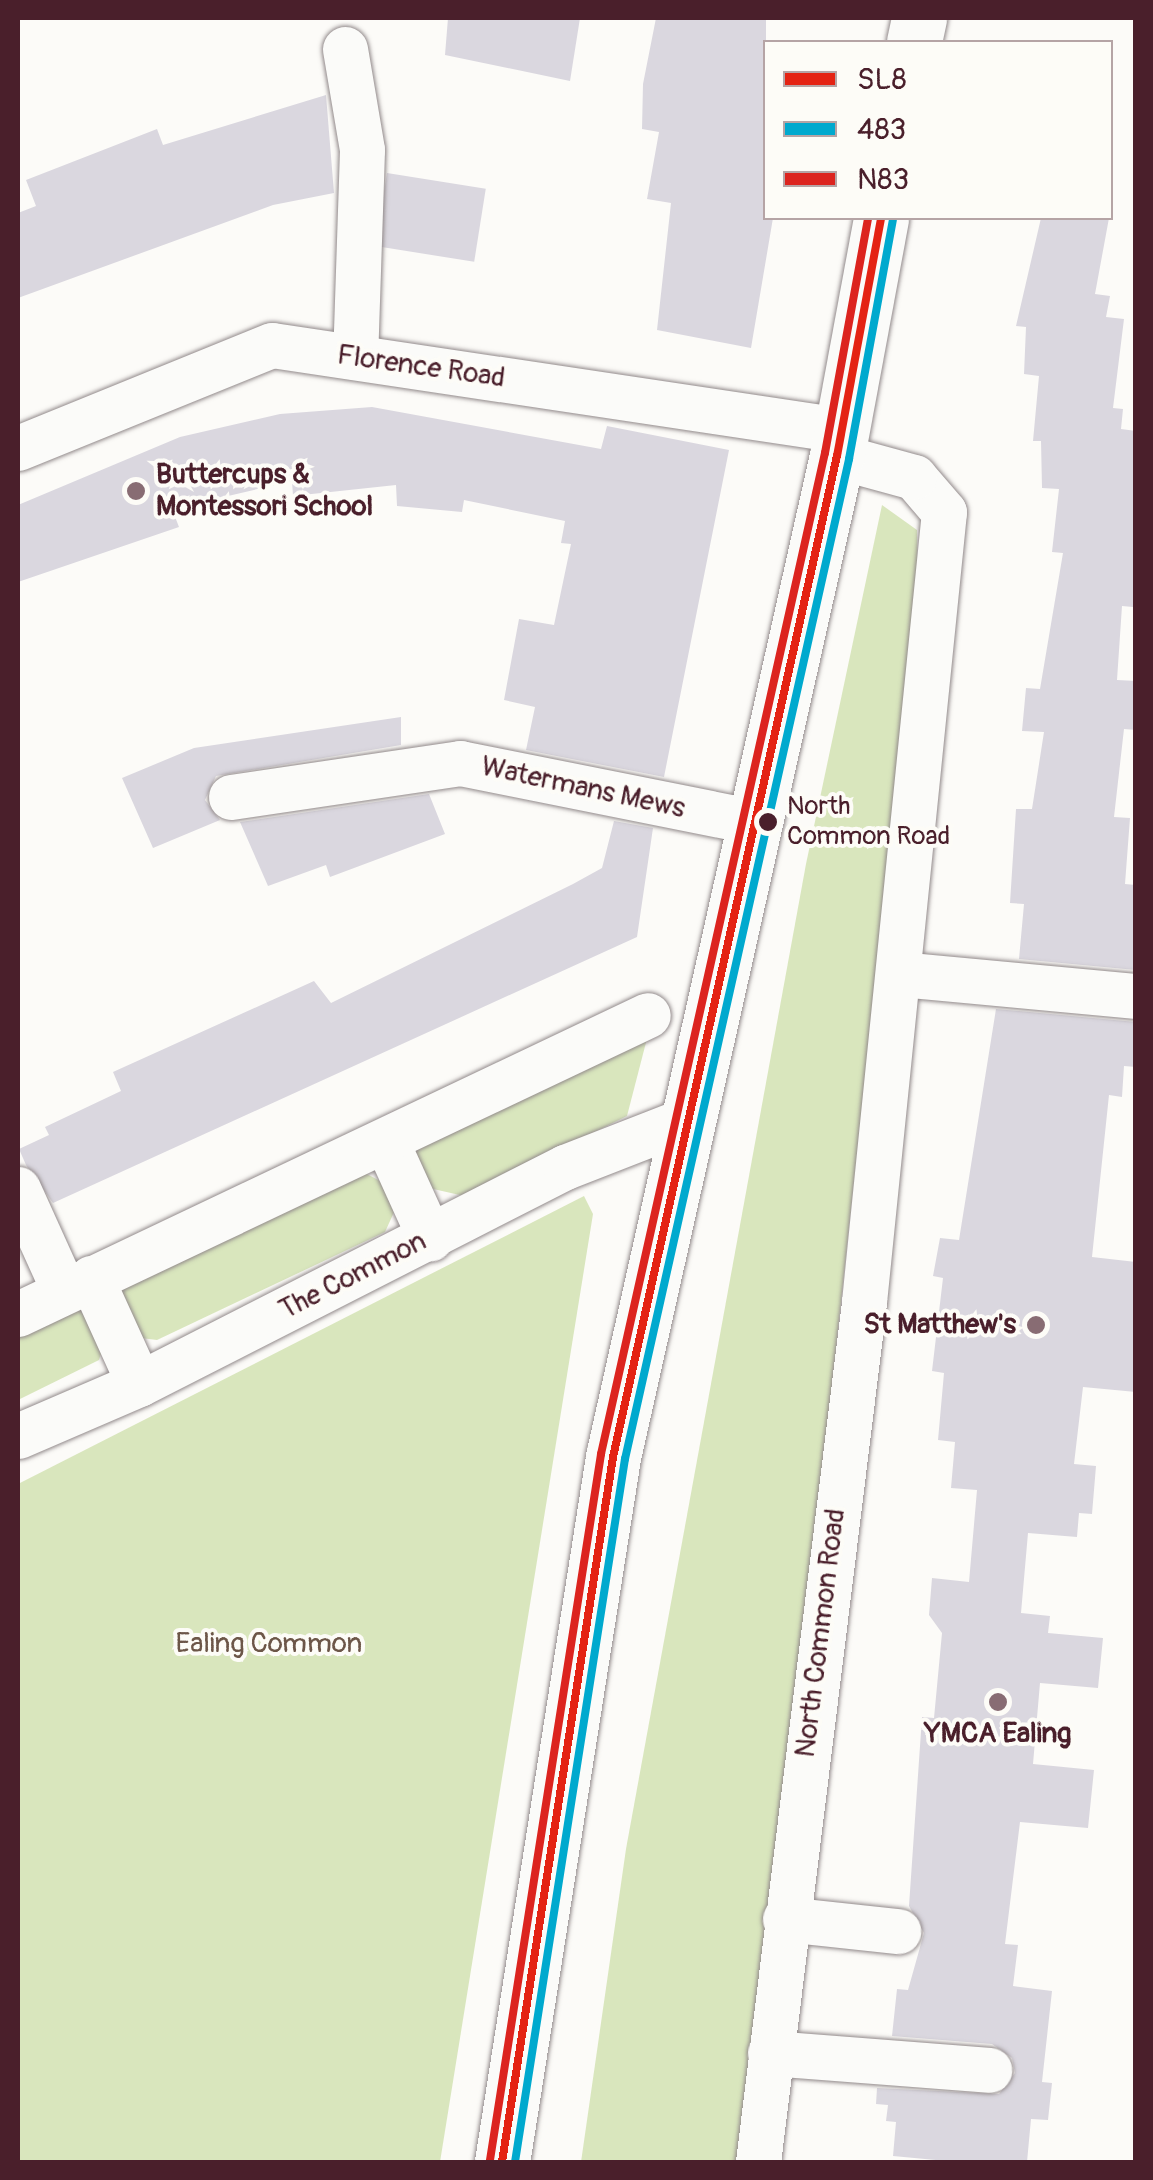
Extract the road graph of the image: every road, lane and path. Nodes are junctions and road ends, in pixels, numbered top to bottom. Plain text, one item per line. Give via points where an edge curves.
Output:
1 (345, 49) dead end
2 (881, 220) edge
3 (354, 358) junction
4 (839, 443) junction
5 (18, 448) edge
6 (232, 797) dead end
7 (755, 822) junction
8 (899, 974) junction
9 (1136, 996) edge
10 (648, 1016) dead end
11 (688, 1119) junction
12 (386, 1141) junction
13 (18, 1190) edge
14 (430, 1238) junction
15 (78, 1285) junction
16 (18, 1314) edge
17 (139, 1384) junction
18 (18, 1436) edge
19 (785, 1919) junction
20 (898, 1930) dead end
21 (770, 2053) junction
22 (989, 2070) dead end
23 (502, 2162) edge
24 (758, 2162) edge

1 - 3 street via 362,150
2 - 4 main road
3 - 4 street, Florence Road
3 - 5 street, Florence Road via 272,345
4 - 7 main road
4 - 8 street, North Common Road via 914,477 944,512
6 - 7 street, Watermans Mews via 460,763
7 - 11 main road
8 - 9 street
8 - 19 street, North Common Road
10 - 12 street
11 - 14 street, The Common via 565,1166
11 - 23 main road via 614,1456
12 - 14 street
12 - 15 street
13 - 15 street
14 - 17 street, The Common
15 - 16 street
15 - 17 street
17 - 18 street, The Common
19 - 20 street
19 - 21 street, North Common Road
21 - 22 street
21 - 24 street, North Common Road

